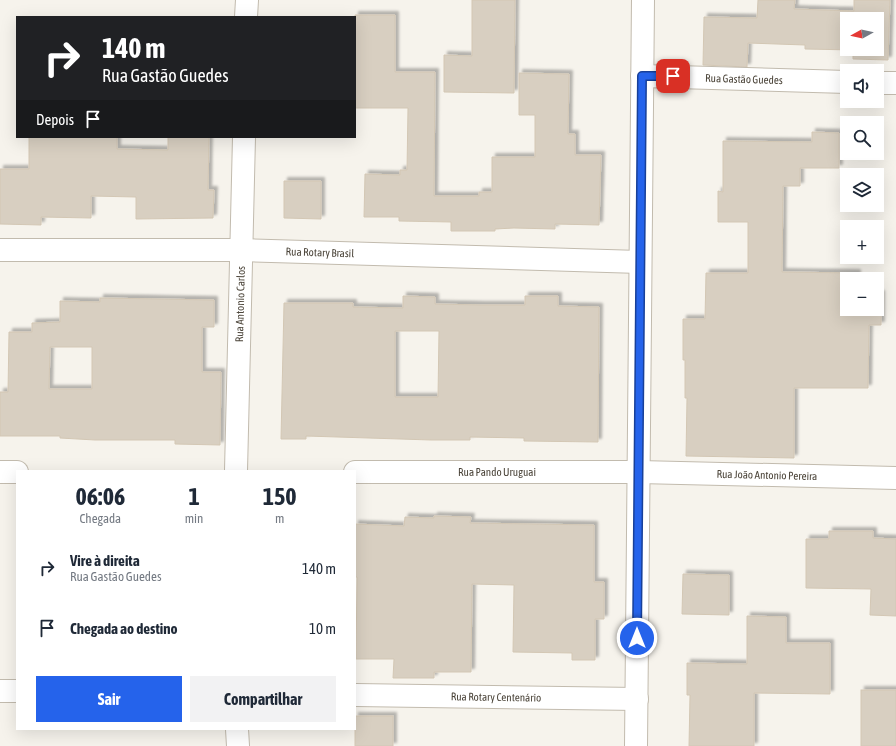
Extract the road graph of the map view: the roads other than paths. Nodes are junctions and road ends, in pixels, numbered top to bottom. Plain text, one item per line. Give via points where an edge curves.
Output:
1 (247, 0) edge
2 (643, 0) edge
3 (246, 16) edge
4 (642, 76) junction
5 (840, 82) edge
6 (884, 83) edge
7 (896, 83) edge
8 (244, 138) edge
9 (0, 250) edge
10 (241, 250) junction
11 (640, 262) junction
12 (236, 470) edge
13 (0, 472) edge
14 (16, 472) edge
15 (356, 472) edge
16 (639, 472) junction
17 (896, 478) edge
18 (0, 691) edge
19 (16, 691) edge
20 (356, 695) edge
21 (637, 699) junction
22 (237, 730) edge
23 (238, 746) edge
24 (636, 746) edge

1 - 3 street
2 - 4 street
4 - 5 street, Rua Gastão Guedes
4 - 11 street
6 - 7 street
8 - 10 street, Rua Antonio Carlos
9 - 10 street, Rua Rotary Brasil
10 - 11 street, Rua Rotary Brasil
10 - 12 street, Rua Antonio Carlos
11 - 16 street
13 - 14 street
15 - 16 street, Rua Pando Uruguai
16 - 17 street, Rua João Antonio Pereira
16 - 21 street
18 - 19 street
20 - 21 street, Rua Rotary Centenário
21 - 24 street
22 - 23 street

